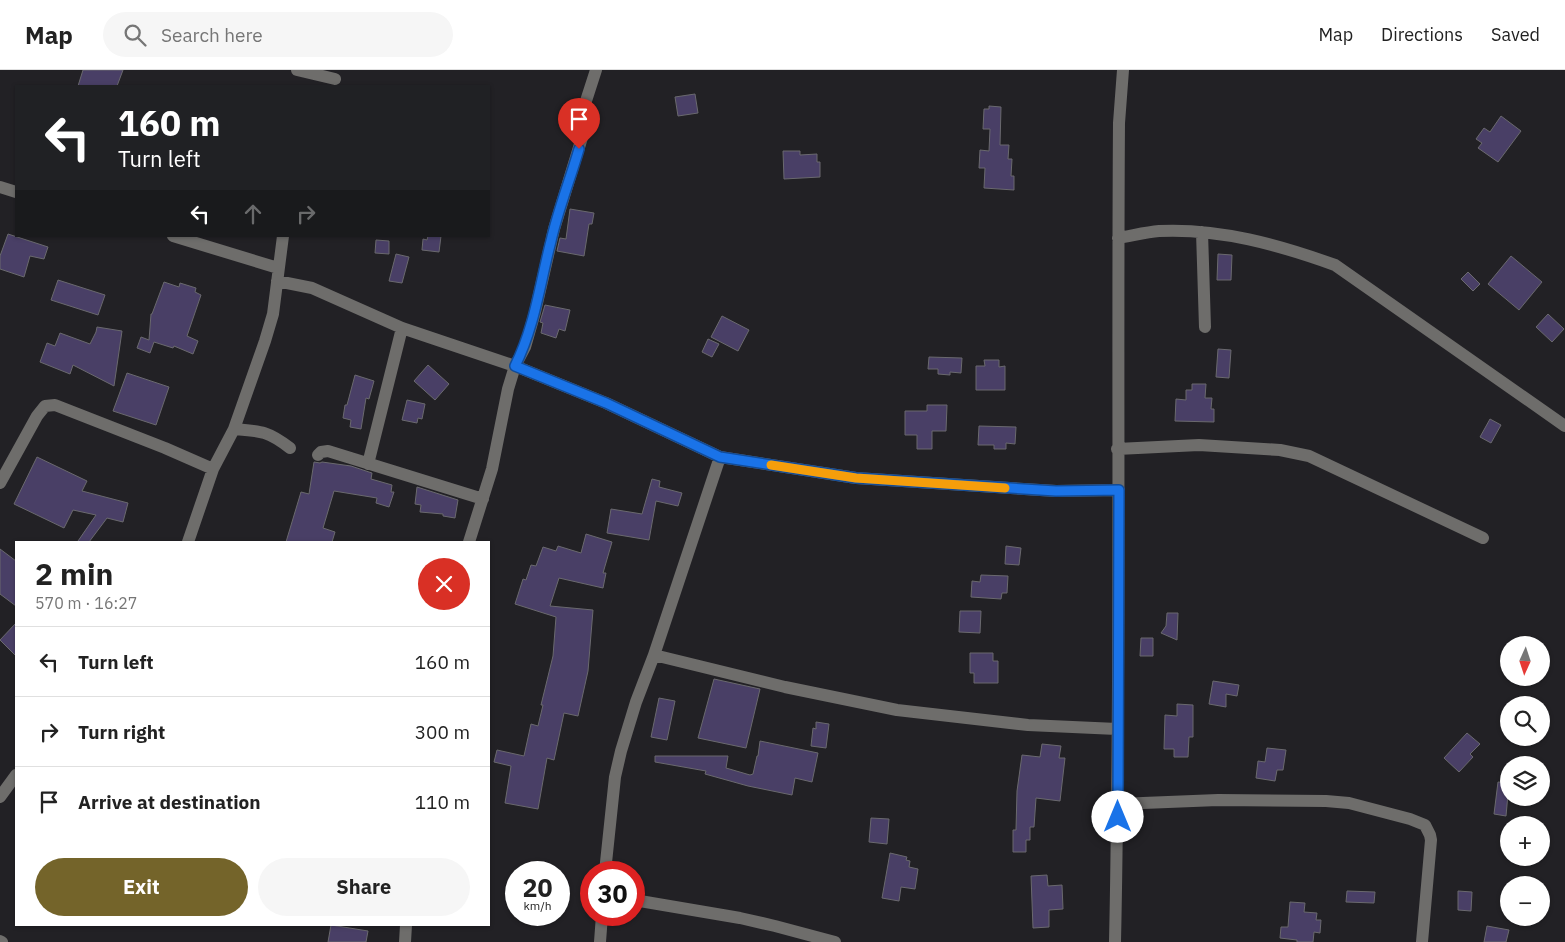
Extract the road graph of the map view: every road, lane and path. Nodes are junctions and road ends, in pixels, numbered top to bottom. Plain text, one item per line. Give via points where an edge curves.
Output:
1 (297, 70) edge
2 (596, 70) edge
3 (1124, 70) edge
4 (335, 79) edge
5 (0, 187) edge
6 (15, 192) edge
7 (1202, 232) junction
8 (176, 237) edge
9 (283, 237) edge
10 (1118, 238) junction
11 (278, 275) junction
12 (1205, 327) dead end
13 (402, 328) junction
14 (515, 366) junction
15 (1565, 426) edge
16 (234, 429) junction
17 (290, 448) dead end
18 (1117, 449) junction
19 (318, 455) dead end
20 (720, 457) junction
21 (368, 464) junction
22 (213, 469) junction
23 (0, 483) edge
24 (1119, 490) junction
25 (483, 499) junction
26 (1482, 538) dead end
27 (188, 541) edge
28 (469, 541) edge
29 (654, 655) junction
30 (1117, 729) junction
31 (15, 776) edge
32 (0, 797) edge
33 (1118, 804) junction
34 (606, 861) edge
35 (645, 902) edge
36 (406, 926) edge
37 (601, 926) edge
38 (405, 942) edge
39 (600, 942) edge
40 (836, 942) edge
41 (1115, 942) edge
42 (1422, 942) edge

1 - 4 street
2 - 14 street via 585,104 584,131 554,229 535,312
3 - 10 street via 1119,123
5 - 6 street
7 - 10 street via 1158,231
7 - 12 street
7 - 15 street via 1255,240 1335,265
8 - 11 street
9 - 11 street
10 - 18 street
11 - 13 street
11 - 16 street via 273,314
13 - 14 street
13 - 21 street
14 - 20 street via 606,403
14 - 25 street
16 - 17 street via 264,432
16 - 22 street
18 - 24 street
18 - 26 street via 1199,445 1294,452 1310,456
19 - 21 street via 328,451
20 - 24 street via 856,478 1047,491
20 - 29 street
21 - 25 street
22 - 23 street via 55,405 46,406 37,416
22 - 27 street
24 - 30 street
25 - 28 street
29 - 30 street via 897,710 1028,725
29 - 34 street via 618,764
30 - 33 street
31 - 32 street
33 - 41 street
33 - 42 street via 1218,800 1349,803 1424,825 1431,840
35 - 40 street via 740,918
36 - 38 street
37 - 39 street

